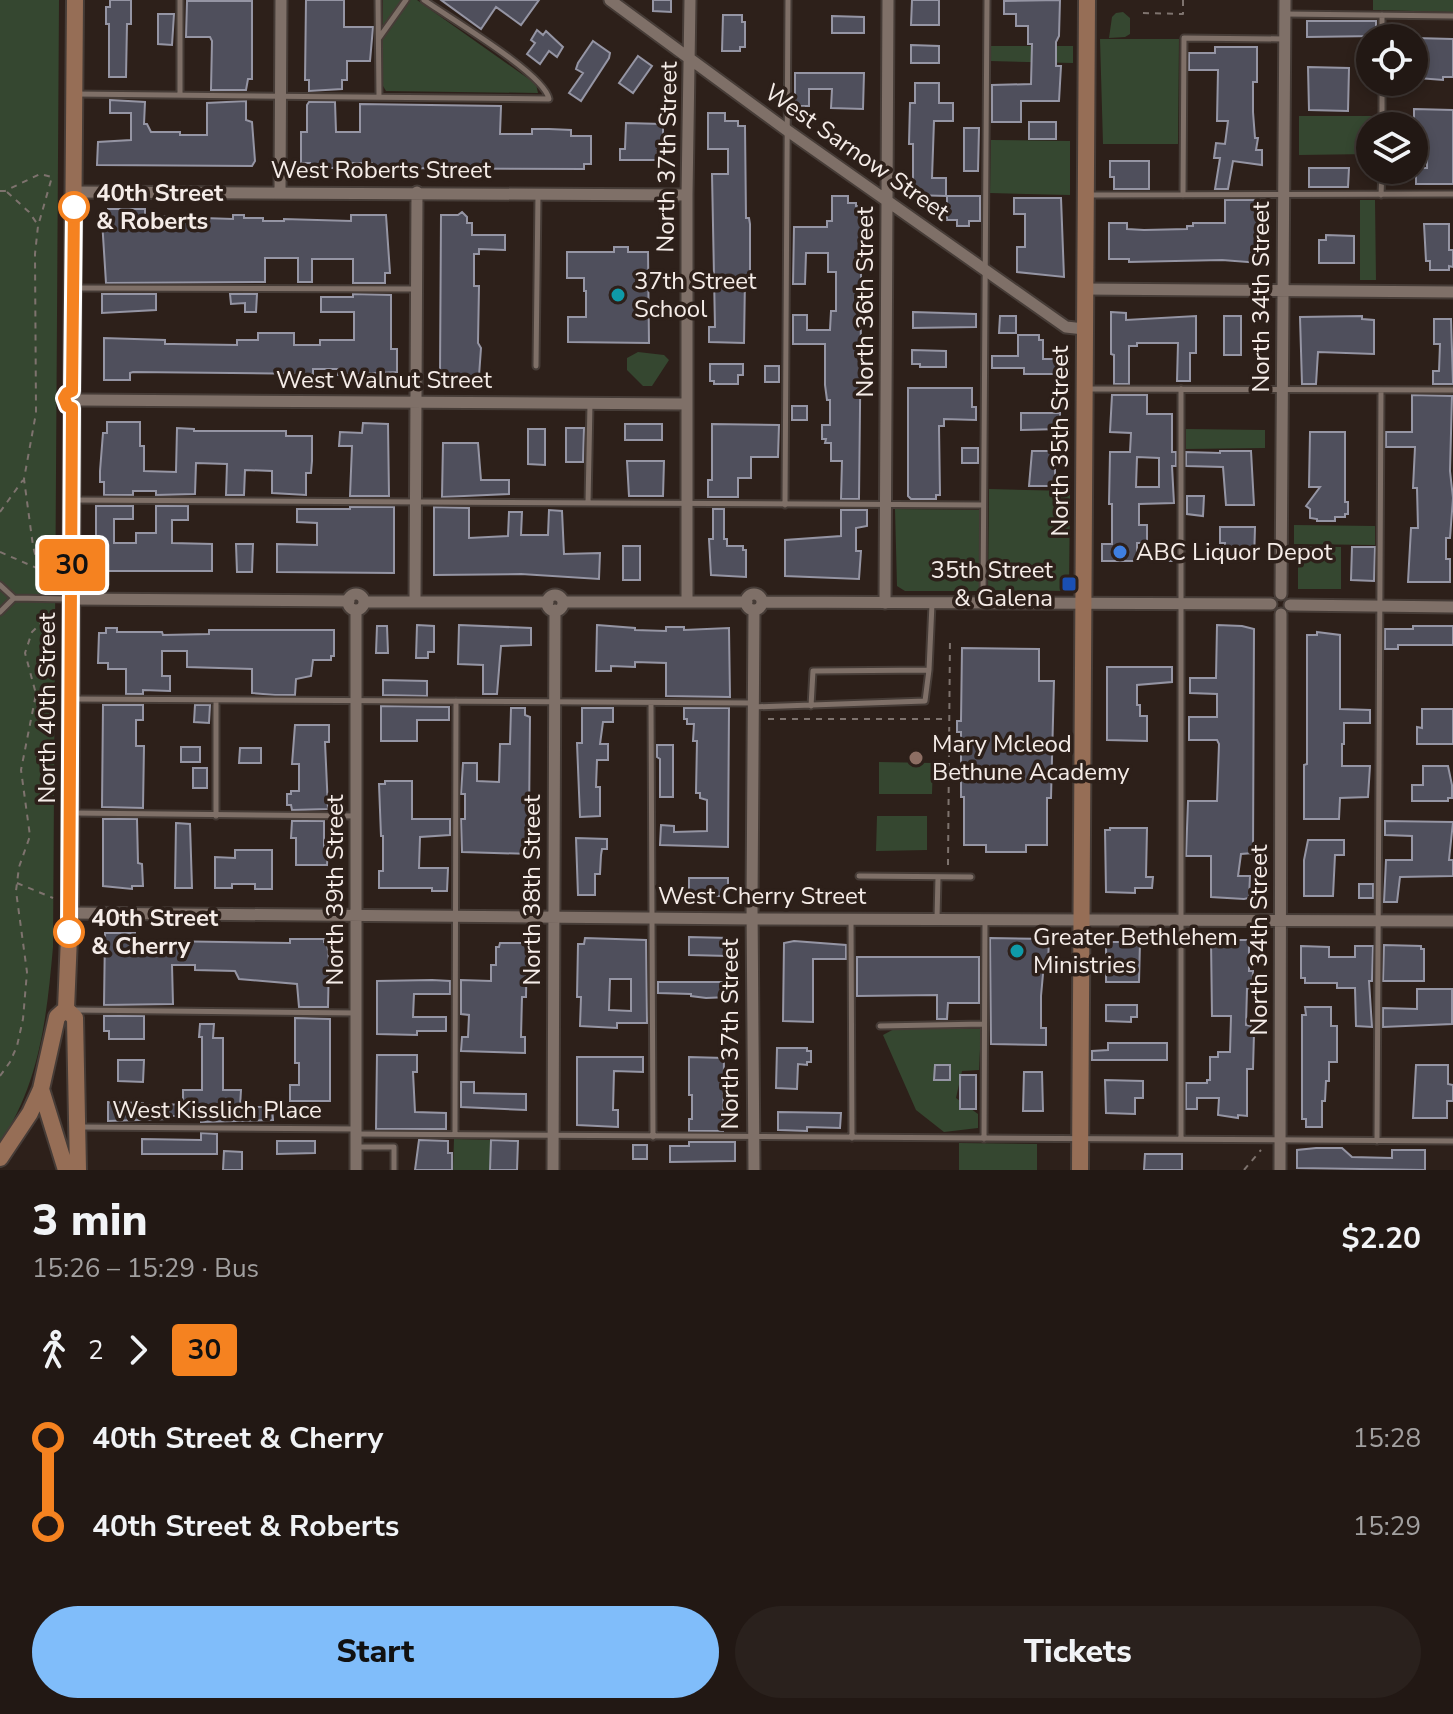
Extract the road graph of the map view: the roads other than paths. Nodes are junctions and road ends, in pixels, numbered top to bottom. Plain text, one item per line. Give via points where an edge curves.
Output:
1 (75, 0) edge
2 (180, 0) edge
3 (281, 0) edge
4 (378, 0) edge
5 (406, 0) edge
6 (424, 0) edge
7 (610, 0) edge
8 (690, 0) edge
9 (788, 0) edge
10 (888, 0) edge
11 (987, 0) edge
12 (1087, 0) edge
13 (1285, 0) edge
14 (1285, 14) junction
15 (1382, 15) junction
16 (1453, 16) edge
17 (1382, 24) edge
18 (378, 39) junction
19 (1284, 39) junction
20 (690, 60) junction
21 (75, 94) junction
22 (180, 95) junction
23 (281, 95) junction
24 (379, 96) junction
25 (788, 131) junction
26 (1381, 184) edge
27 (74, 192) junction
28 (280, 192) junction
29 (417, 192) junction
30 (538, 193) junction
31 (1453, 194) edge
32 (687, 195) junction
33 (1085, 195) junction
34 (1183, 195) junction
35 (1284, 195) junction
36 (1381, 195) junction
37 (888, 199) junction
38 (986, 270) junction
39 (73, 288) junction
40 (416, 289) junction
41 (1084, 289) junction
42 (1283, 292) junction
43 (1453, 292) edge
44 (1084, 329) junction
45 (536, 366) dead end
46 (1084, 389) junction
47 (1181, 389) junction
48 (1283, 390) junction
49 (1381, 390) junction
50 (1453, 390) edge
51 (75, 399) junction
52 (416, 402) junction
53 (590, 403) junction
54 (686, 404) junction
55 (72, 500) junction
56 (415, 503) junction
57 (588, 503) junction
58 (685, 503) junction
59 (785, 505) junction
60 (983, 505) junction
61 (885, 506) junction
62 (0, 585) edge
63 (1281, 594) junction
64 (14, 598) junction
65 (71, 599) junction
66 (415, 601) junction
67 (687, 602) junction
68 (885, 603) junction
69 (356, 604) junction
70 (932, 604) junction
71 (983, 604) junction
72 (1182, 604) junction
73 (1271, 604) junction
74 (555, 605) junction
75 (754, 605) junction
76 (1083, 605) junction
77 (1290, 605) junction
78 (1379, 606) junction
79 (1453, 607) edge
80 (0, 612) edge
81 (1281, 614) junction
82 (929, 670) junction
83 (71, 699) junction
84 (216, 700) junction
85 (357, 700) junction
86 (456, 701) junction
87 (554, 702) junction
88 (651, 703) junction
89 (752, 705) junction
90 (811, 706) junction
91 (70, 813) junction
92 (216, 816) junction
93 (357, 816) junction
94 (859, 876) dead end
95 (938, 877) junction
96 (971, 877) dead end
97 (70, 913) junction
98 (357, 915) junction
99 (454, 915) junction
100 (554, 917) junction
101 (652, 918) junction
102 (752, 919) junction
103 (851, 919) junction
104 (937, 919) junction
105 (985, 919) junction
106 (1083, 919) junction
107 (1181, 920) junction
108 (1281, 920) junction
109 (1377, 920) junction
110 (1453, 921) edge
111 (66, 1009) junction
112 (357, 1013) junction
113 (984, 1024) junction
114 (880, 1026) dead end
115 (41, 1089) junction
116 (78, 1127) junction
117 (356, 1131) junction
118 (455, 1134) junction
119 (553, 1136) junction
120 (653, 1137) junction
121 (752, 1137) junction
122 (852, 1138) junction
123 (984, 1139) junction
124 (1081, 1139) junction
125 (1181, 1139) junction
126 (1280, 1140) junction
127 (1377, 1141) junction
128 (1453, 1141) edge
129 (356, 1147) junction
130 (0, 1158) edge
131 (66, 1170) edge
132 (78, 1170) edge
133 (356, 1170) edge
134 (394, 1170) edge
135 (553, 1170) edge
136 (754, 1170) edge
137 (1080, 1170) edge
138 (1280, 1170) edge

1 - 21 street, North 40th Street
2 - 22 lane
3 - 23 street
4 - 18 lane
5 - 18 lane
6 - 24 lane via 528,71 549,99
7 - 20 street, West Sarnow Street
8 - 20 street, North 37th Street
9 - 25 lane
10 - 37 street, North 36th Street
11 - 38 lane
12 - 33 street, North 35th Street
13 - 14 street, North 34th Street
14 - 15 lane
14 - 19 street, North 34th Street
15 - 16 lane
15 - 17 lane
18 - 24 lane
19 - 34 lane via 1184,38
19 - 35 street, North 34th Street
20 - 25 street, West Sarnow Street
20 - 32 street, North 37th Street
21 - 22 lane
21 - 27 street, North 40th Street
22 - 23 lane
23 - 24 lane
23 - 28 street
25 - 37 street, West Sarnow Street
25 - 59 lane
26 - 36 lane
27 - 28 street, West Roberts Street
27 - 39 street, North 40th Street
28 - 29 street, West Roberts Street
29 - 30 street, West Roberts Street
29 - 40 street
30 - 32 street, West Roberts Street
30 - 45 lane
31 - 36 lane
32 - 54 street, North 37th Street
33 - 34 lane
33 - 41 street, North 35th Street
34 - 35 lane
35 - 36 lane
35 - 42 street, North 34th Street
37 - 38 street, West Sarnow Street
37 - 61 street, North 36th Street
38 - 44 street, West Sarnow Street via 1066,327
38 - 60 lane
39 - 40 lane
39 - 51 street, North 40th Street
40 - 52 street
41 - 42 street
41 - 44 street, North 35th Street
42 - 43 street
42 - 48 street, North 34th Street
44 - 46 street, North 35th Street
46 - 47 lane
46 - 76 street, North 35th Street
47 - 48 lane
47 - 72 lane
48 - 49 lane
48 - 63 street, North 34th Street
49 - 50 lane
49 - 78 lane
51 - 52 street, West Walnut Street
51 - 55 street, North 40th Street
52 - 53 street, West Walnut Street
52 - 56 street
53 - 54 street, West Walnut Street
53 - 57 lane
54 - 58 street, North 37th Street
55 - 56 lane
55 - 65 street, North 40th Street
56 - 57 lane
56 - 66 street
57 - 58 lane
58 - 59 lane
58 - 67 street, North 37th Street
59 - 61 lane
60 - 61 lane
60 - 71 lane
61 - 68 street, North 36th Street
62 - 64 lane
63 - 73 street
63 - 77 street
64 - 65 lane
64 - 80 lane
65 - 69 street
65 - 83 street, North 40th Street
66 - 69 street
66 - 74 street
67 - 74 street
67 - 75 street
68 - 70 street
68 - 75 street
69 - 85 street, North 39th Street
70 - 71 street
70 - 82 lane
71 - 76 street
72 - 73 street
72 - 76 street
72 - 107 lane
73 - 81 street
74 - 87 street, North 38th Street
75 - 89 street, North 37th Street
76 - 106 street, North 35th Street
77 - 78 street
77 - 81 street
78 - 79 street
78 - 109 lane
81 - 108 street, North 34th Street
82 - 90 lane via 927,697 921,703
82 - 90 lane via 813,671
83 - 84 lane
83 - 91 street, North 40th Street
84 - 85 lane
84 - 92 lane
85 - 86 lane
85 - 93 street, North 39th Street
86 - 87 lane
86 - 99 lane
87 - 88 lane
87 - 100 street, North 38th Street
88 - 89 lane
88 - 101 lane
89 - 90 lane
89 - 102 street, North 37th Street
91 - 92 lane
91 - 97 street, North 40th Street
92 - 93 lane
93 - 98 street, North 39th Street
94 - 95 lane
95 - 96 lane
95 - 104 lane
97 - 98 street, West Cherry Street
97 - 111 street, North 40th Street
98 - 99 street, West Cherry Street
98 - 112 street, North 39th Street
99 - 100 street, West Cherry Street
99 - 118 lane
100 - 101 street, West Cherry Street
100 - 119 street, North 38th Street
101 - 102 street, West Cherry Street
101 - 120 lane
102 - 103 street, West Cherry Street
102 - 121 street, North 37th Street
103 - 104 street, West Cherry Street
103 - 122 lane
104 - 105 street, West Cherry Street
105 - 106 street, West Cherry Street
105 - 113 lane
106 - 107 street, West Cherry Street
106 - 124 street, North 35th Street
107 - 108 street, West Cherry Street
107 - 125 lane
108 - 109 street, West Cherry Street
108 - 126 street, North 34th Street
109 - 110 street, West Cherry Street
109 - 127 lane
111 - 112 lane
111 - 115 street, North 40th Street via 57,1017
111 - 116 street, North 40th Street via 75,1018
112 - 117 street, North 39th Street
113 - 114 lane
113 - 123 lane
115 - 130 street
115 - 131 street, North 40th Street
116 - 117 lane, West Kisslich Place
116 - 132 street, North 40th Street
117 - 118 lane, West Kisslich Place
117 - 129 street, North 39th Street
118 - 119 lane, West Kisslich Place
119 - 120 lane, West Kisslich Place
119 - 135 street, North 38th Street
120 - 121 lane, West Kisslich Place
121 - 122 lane, West Kisslich Place
121 - 136 street, North 37th Street
122 - 123 lane, West Kisslich Place
123 - 124 lane, West Kisslich Place
124 - 125 lane, West Kisslich Place
124 - 137 street, North 35th Street
125 - 126 lane, West Kisslich Place
126 - 127 lane, West Kisslich Place
126 - 138 street, North 34th Street
127 - 128 lane, West Kisslich Place
129 - 133 street, North 39th Street
129 - 134 lane via 394,1147

